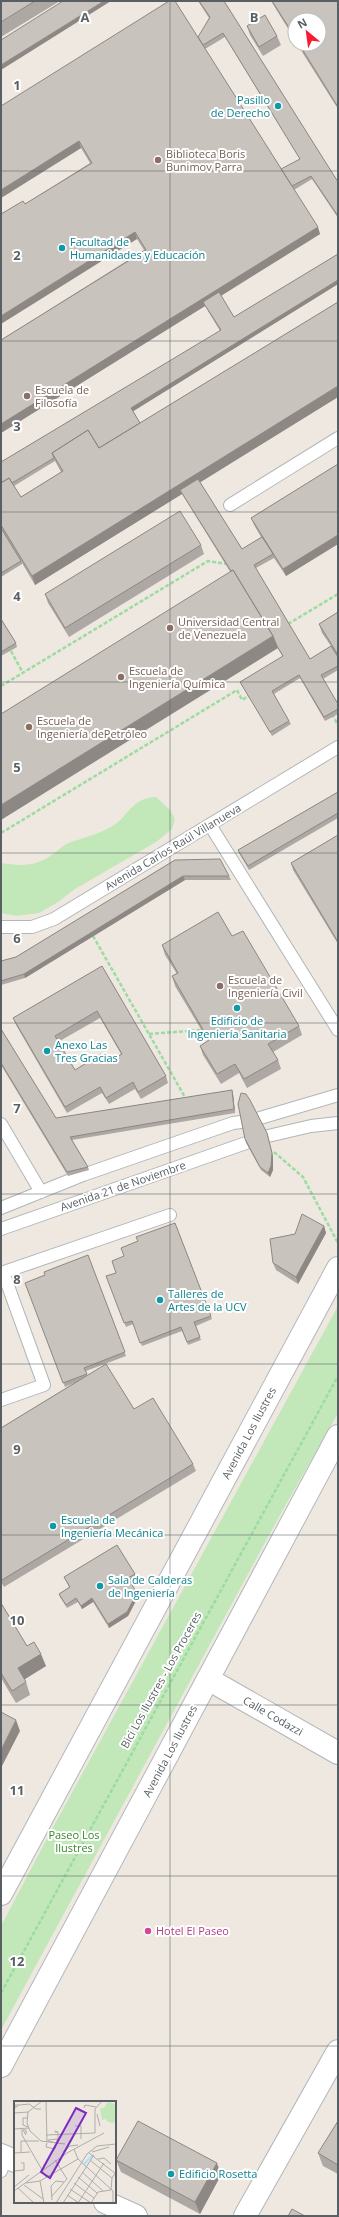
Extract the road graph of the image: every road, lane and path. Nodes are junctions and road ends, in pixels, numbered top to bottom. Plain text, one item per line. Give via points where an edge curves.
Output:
1 (338, 438) edge
2 (230, 505) dead end
3 (233, 565) edge
4 (338, 594) edge
5 (287, 625) edge
6 (11, 651) edge
7 (23, 673) junction
8 (1, 686) edge
9 (254, 693) edge
10 (330, 710) edge
11 (338, 725) edge
12 (338, 747) edge
13 (210, 825) junction
14 (1, 833) edge
15 (1, 927) edge
16 (93, 936) edge
17 (201, 1030) edge
18 (338, 1030) edge
19 (149, 1034) junction
20 (338, 1095) edge
21 (188, 1101) edge
22 (260, 1118) edge
23 (241, 1122) edge
24 (1, 1124) edge
25 (338, 1124) edge
26 (268, 1136) edge
27 (246, 1143) edge
28 (272, 1150) edge
29 (41, 1192) junction
30 (1, 1208) edge
31 (170, 1215) dead end
32 (1, 1229) edge
33 (338, 1243) edge
34 (338, 1268) edge
35 (2, 1272) edge
36 (338, 1376) edge
37 (1, 1400) edge
38 (338, 1436) edge
39 (208, 1679) junction
40 (338, 1753) edge
41 (1, 1894) edge
42 (1, 1993) edge
43 (338, 2051) edge
44 (1, 2066) edge
45 (107, 2203) edge
46 (136, 2216) edge
47 (244, 2216) edge

1 - 2 lane
3 - 7 path via 208,561
4 - 5 path
6 - 7 path
7 - 8 path
9 - 14 path via 242,700 236,690
10 - 11 path
12 - 13 lane, Avenida Carlos Raúl Villanueva
13 - 15 lane, Avenida Carlos Raúl Villanueva via 54,919 32,927
13 - 18 lane
16 - 19 path
17 - 19 path
19 - 21 path
20 - 22 lane
23 - 29 lane, Avenida 21 de Noviembre
24 - 29 lane
25 - 26 lane via 311,1126
27 - 32 lane, Avenida 21 de Noviembre
28 - 33 path via 302,1176
29 - 30 lane, Avenida 21 de Noviembre
31 - 35 lane
34 - 41 main road, Avenida Los Ilustres
35 - 37 lane via 44,1385
36 - 42 path, Bici Los Ilustres - Los Proceres
38 - 39 main road, Avenida Los Ilustres
39 - 40 main road, Calle Codazzi
39 - 44 main road, Avenida Los Ilustres
43 - 47 main road
45 - 46 main road

